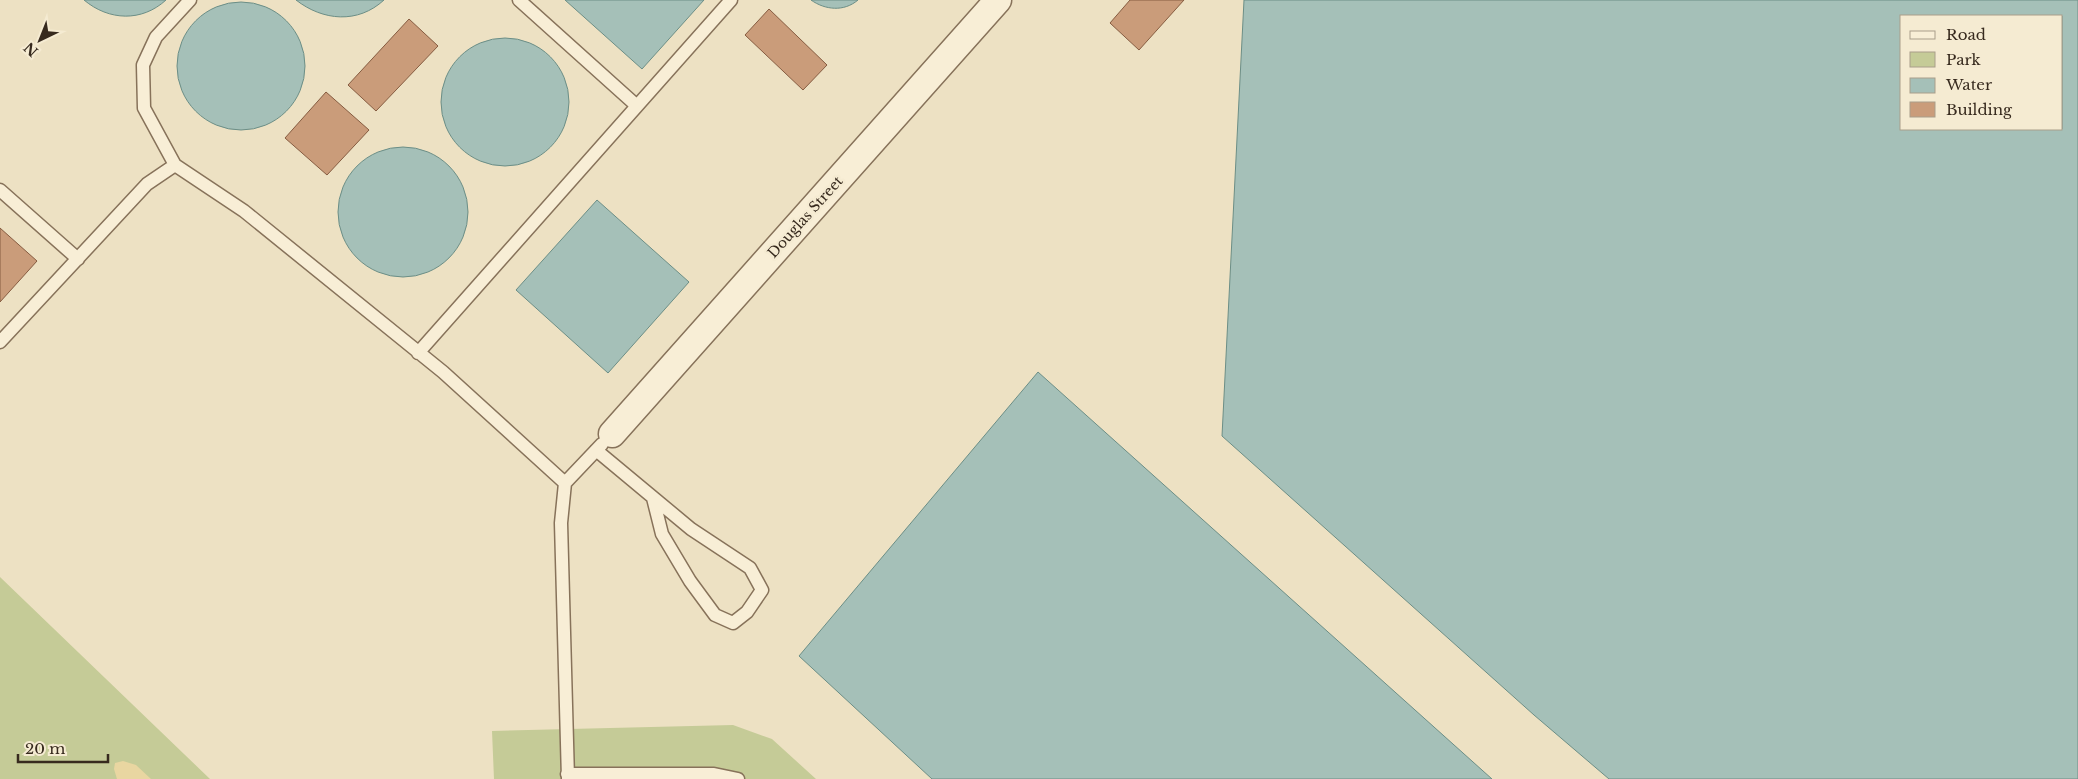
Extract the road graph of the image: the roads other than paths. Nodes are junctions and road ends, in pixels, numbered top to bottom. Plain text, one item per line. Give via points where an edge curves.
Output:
1 (190, 0) edge
2 (519, 0) edge
3 (731, 0) edge
4 (998, 0) edge
5 (637, 106) junction
6 (175, 165) junction
7 (0, 190) edge
8 (78, 259) junction
9 (0, 342) edge
10 (418, 353) junction
11 (604, 442) junction
12 (565, 483) junction
13 (653, 498) junction
14 (568, 776) edge
15 (738, 779) edge

1 - 6 lane via 156,37 143,65 144,108
2 - 5 lane
3 - 5 lane
4 - 11 street, Douglas Street
5 - 10 lane
6 - 8 lane via 147,184
6 - 10 lane via 244,211
7 - 8 lane
8 - 9 lane
10 - 12 lane
11 - 12 lane
11 - 13 lane
12 - 14 lane via 561,523
13 - 13 lane via 691,529 750,568 762,590 747,612 734,623 715,615 690,581 662,534
14 - 15 lane via 714,774

